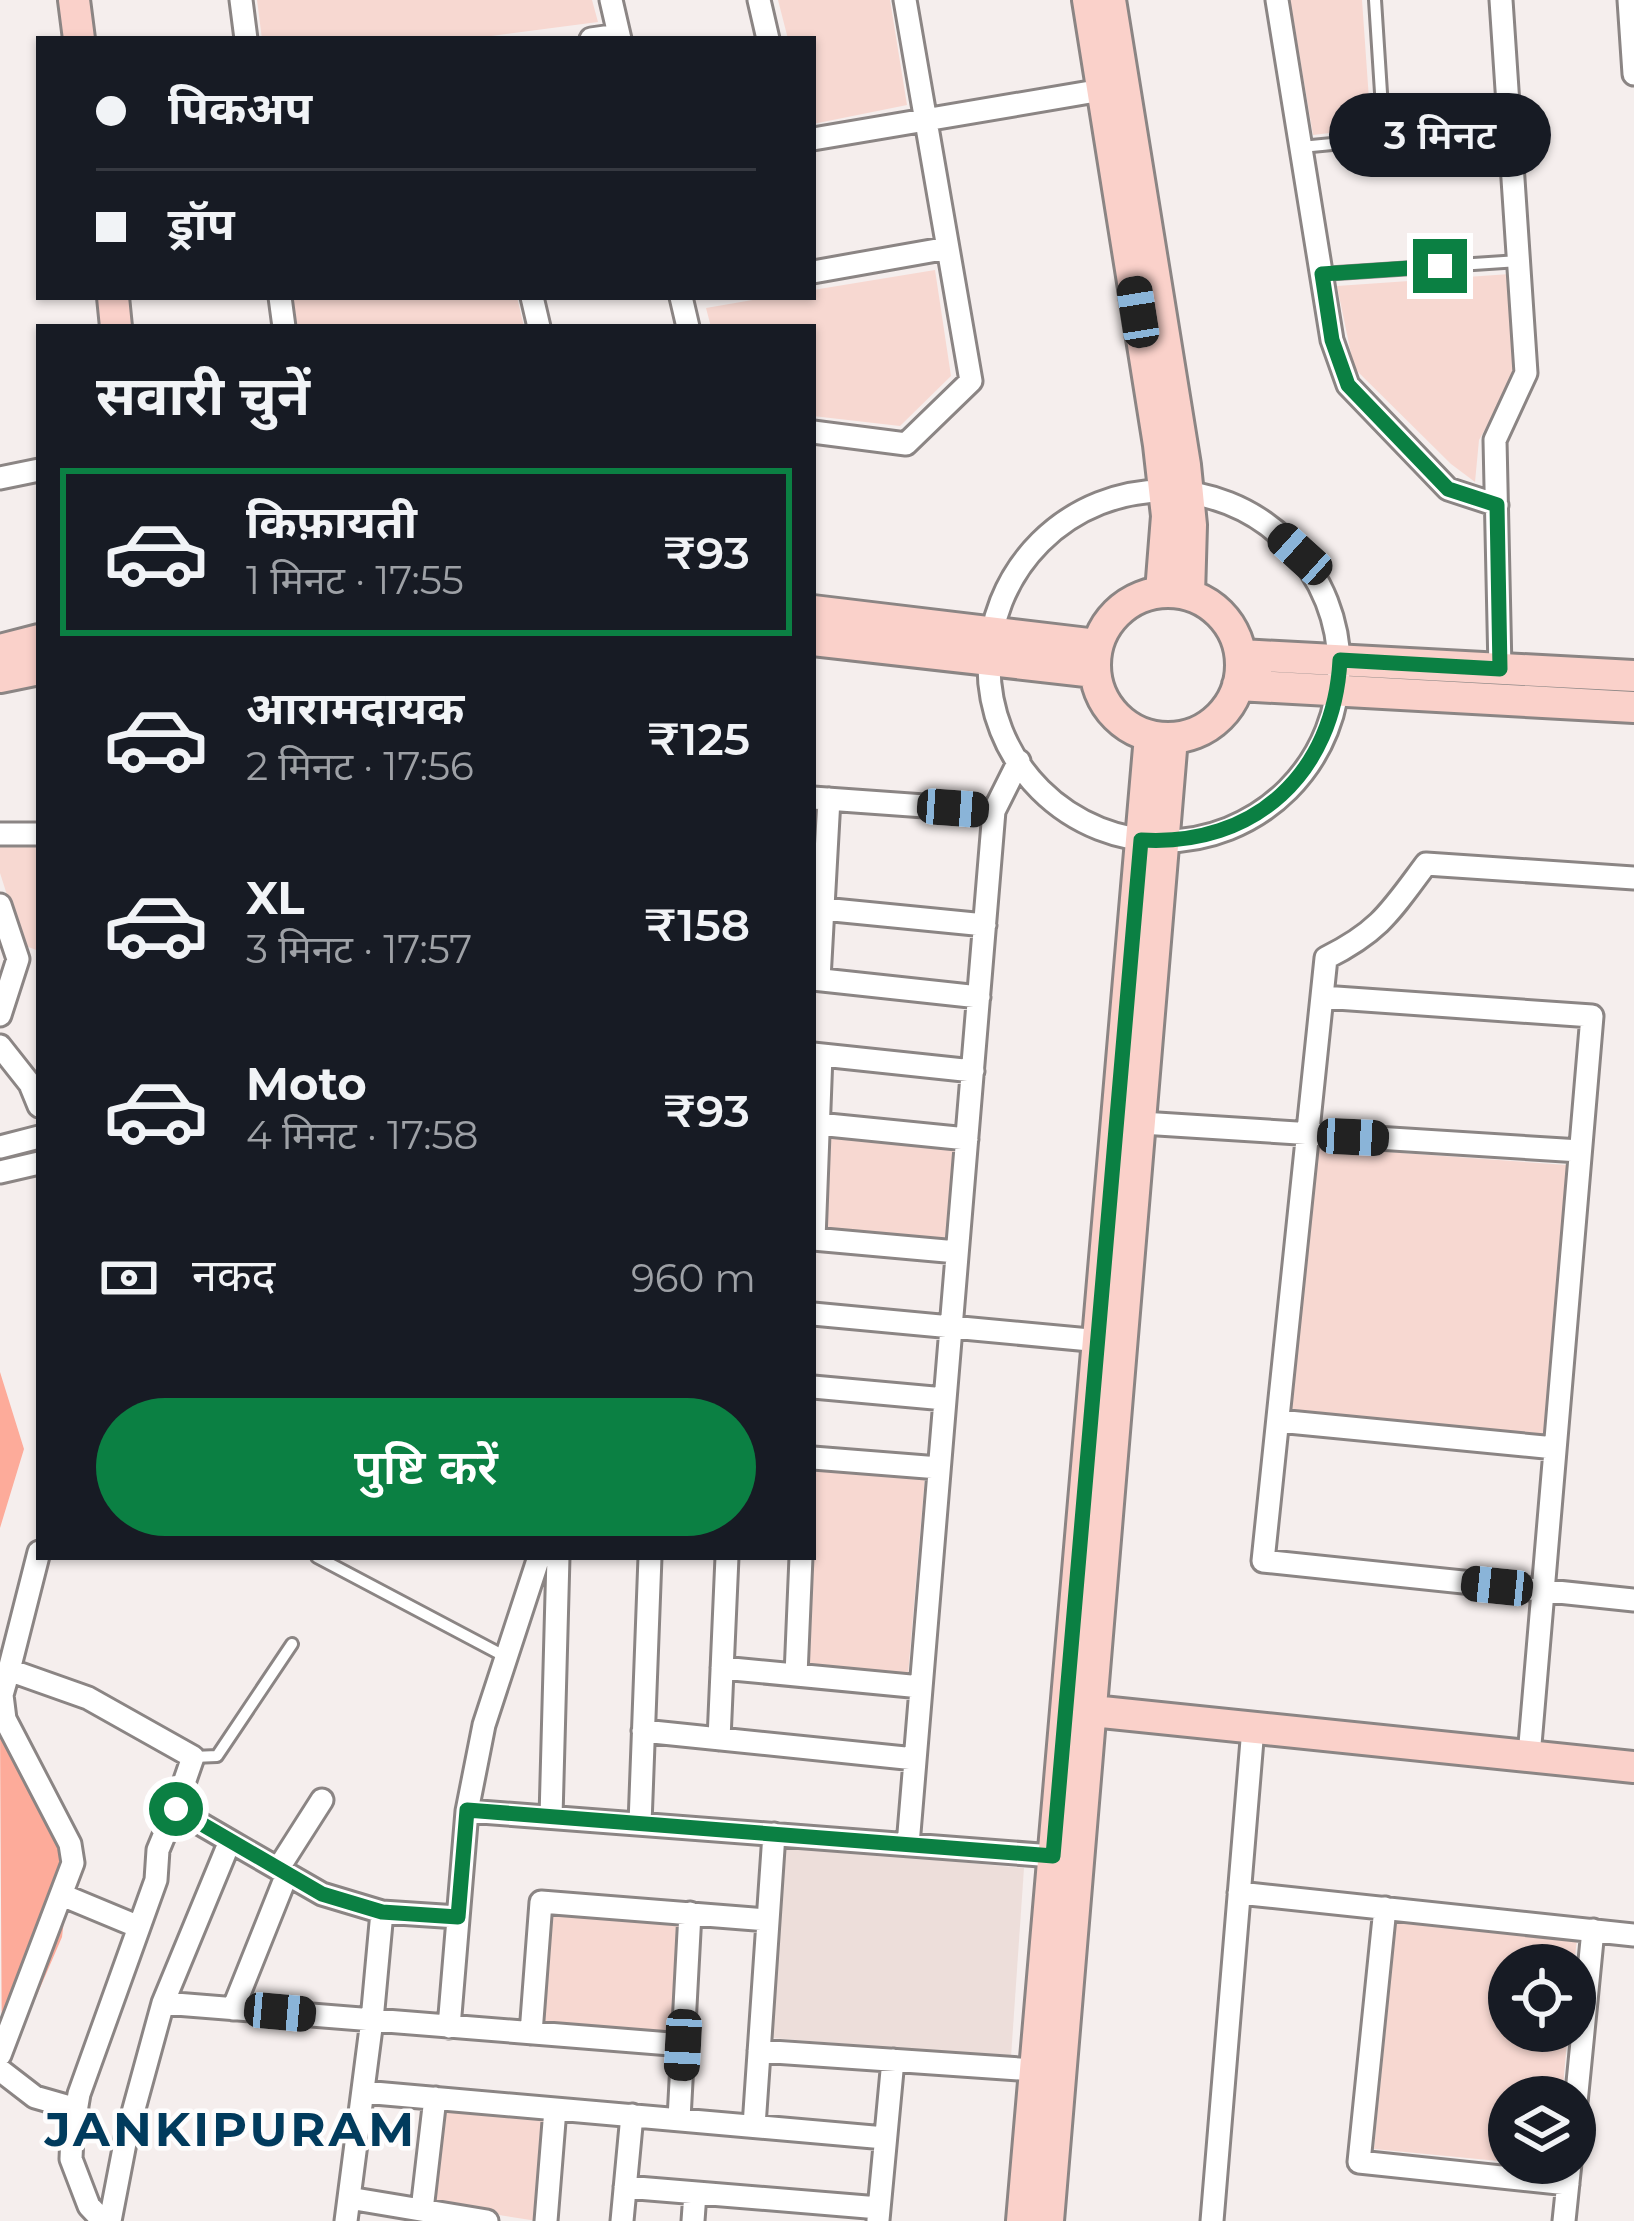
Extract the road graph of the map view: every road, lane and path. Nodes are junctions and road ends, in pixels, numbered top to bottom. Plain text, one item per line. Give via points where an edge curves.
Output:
1 (74, 0) edge
2 (241, 0) edge
3 (611, 0) edge
4 (759, 0) edge
5 (905, 0) edge
6 (1088, 0) edge
7 (1110, 0) edge
8 (1277, 0) edge
9 (1375, 0) edge
10 (1502, 0) edge
11 (1630, 0) edge
12 (80, 36) edge
13 (246, 36) edge
14 (620, 36) edge
15 (767, 36) edge
16 (1634, 74) edge
17 (1102, 90) junction
18 (926, 120) junction
19 (816, 138) edge
20 (1301, 146) junction
21 (948, 248) junction
22 (1519, 261) junction
23 (816, 271) edge
24 (1322, 274) junction
25 (816, 433) edge
26 (36, 471) edge
27 (0, 478) edge
28 (1176, 492) junction
29 (1497, 505) junction
30 (1175, 594) junction
31 (816, 612) edge
32 (816, 640) edge
33 (36, 641) edge
34 (987, 648) junction
35 (0, 650) edge
36 (1096, 658) junction
37 (1500, 669) junction
38 (36, 670) edge
39 (1240, 670) junction
40 (1340, 676) junction
41 (1634, 676) edge
42 (0, 677) edge
43 (1634, 707) edge
44 (1161, 737) junction
45 (1018, 761) junction
46 (821, 799) edge
47 (994, 811) junction
48 (0, 834) edge
49 (36, 834) edge
50 (1152, 841) junction
51 (1634, 878) edge
52 (0, 905) edge
53 (823, 909) junction
54 (985, 925) junction
55 (28, 963) edge
56 (816, 979) edge
57 (979, 997) junction
58 (1322, 997) junction
59 (0, 1015) edge
60 (0, 1046) edge
61 (817, 1054) edge
62 (973, 1071) junction
63 (36, 1099) edge
64 (1128, 1122) junction
65 (818, 1124) junction
66 (1308, 1134) junction
67 (36, 1138) edge
68 (967, 1139) junction
69 (0, 1147) edge
70 (1580, 1151) junction
71 (36, 1164) edge
72 (816, 1170) edge
73 (0, 1172) edge
74 (816, 1239) edge
75 (957, 1252) junction
76 (816, 1314) edge
77 (951, 1327) junction
78 (1109, 1341) junction
79 (816, 1387) edge
80 (945, 1399) junction
81 (1278, 1421) junction
82 (1555, 1448) junction
83 (816, 1458) edge
84 (939, 1468) junction
85 (37, 1560) edge
86 (538, 1560) edge
87 (559, 1560) edge
88 (650, 1560) edge
89 (727, 1560) edge
90 (801, 1560) edge
91 (341, 1563) edge
92 (1543, 1590) junction
93 (1634, 1600) edge
94 (292, 1644) dead end
95 (506, 1657) junction
96 (722, 1668) junction
97 (9, 1670) junction
98 (796, 1675) junction
99 (921, 1687) junction
100 (1077, 1709) junction
101 (1253, 1728) junction
102 (644, 1731) junction
103 (718, 1739) junction
104 (1529, 1756) junction
105 (193, 1757) junction
106 (915, 1759) junction
107 (1634, 1767) edge
108 (322, 1800) dead end
109 (176, 1809) junction
110 (467, 1810) junction
111 (550, 1817) junction
112 (640, 1824) junction
113 (774, 1834) junction
114 (230, 1841) junction
115 (908, 1845) junction
116 (1053, 1856) junction
117 (282, 1872) junction
118 (1239, 1893) junction
119 (62, 1895) junction
120 (1385, 1908) junction
121 (382, 1912) junction
122 (690, 1913) junction
123 (458, 1917) junction
124 (768, 1920) junction
125 (139, 1927) junction
126 (1593, 1930) junction
127 (1634, 1935) edge
128 (163, 2002) junction
129 (233, 2008) junction
130 (372, 2020) junction
131 (449, 2027) junction
132 (530, 2033) junction
133 (683, 2045) junction
134 (759, 2050) junction
135 (0, 2055) edge
136 (892, 2060) junction
137 (0, 2069) edge
138 (1034, 2071) junction
139 (1579, 2076) edge
140 (363, 2092) junction
141 (435, 2098) junction
142 (555, 2108) junction
143 (76, 2109) junction
144 (632, 2115) junction
145 (679, 2119) junction
146 (754, 2126) junction
147 (885, 2138) junction
148 (1488, 2169) edge
149 (1568, 2184) edge
150 (625, 2187) junction
151 (695, 2193) junction
152 (347, 2210) edge
153 (422, 2210) junction
154 (879, 2214) edge
155 (106, 2221) edge
156 (487, 2221) edge
157 (546, 2221) edge
158 (622, 2221) edge
159 (693, 2221) edge
160 (1022, 2221) edge
161 (1048, 2221) edge
162 (1212, 2221) edge
163 (1564, 2221) edge

1 - 12 street
2 - 13 street
3 - 14 street
4 - 15 street
5 - 18 street
6 - 17 street
7 - 28 street via 1148,226
8 - 20 street
9 - 20 lane via 1384,140
10 - 22 street
11 - 16 street
17 - 18 street
17 - 28 street
18 - 19 street
18 - 21 street
20 - 24 street
21 - 23 street
21 - 25 street via 971,381 906,444
22 - 24 lane
22 - 29 street via 1526,373 1496,440
24 - 29 street via 1348,385 1448,489
26 - 27 street
28 - 30 street via 1167,516
28 - 34 street via 1097,504 1057,527 1019,567
28 - 40 street via 1229,503 1300,554 1333,615
29 - 37 street
30 - 36 street via 1146,595 1120,610
30 - 39 street via 1223,617
31 - 34 street
32 - 34 street
33 - 35 street
34 - 36 street
34 - 45 street via 999,728
36 - 44 street via 1112,713
37 - 40 street
37 - 41 street
38 - 42 street
39 - 40 street
39 - 44 street via 1216,720 1190,735
40 - 43 street
40 - 50 street via 1326,736 1295,783 1257,815 1213,835
44 - 50 street
45 - 47 street
45 - 50 street via 1063,809 1100,829
46 - 47 street
46 - 53 street
47 - 54 street
48 - 49 street
50 - 64 street
51 - 58 street via 1426,864 1384,921 1326,958
52 - 55 street
53 - 54 street
53 - 56 street
54 - 57 street
55 - 59 street
56 - 57 street
57 - 62 street
58 - 66 street
58 - 70 street via 1592,1016
60 - 63 street
61 - 62 street
61 - 65 street
62 - 68 street
64 - 66 street
64 - 78 street
65 - 68 street
65 - 72 street
66 - 70 street
66 - 81 street
67 - 69 street
68 - 75 street
70 - 82 street
71 - 73 street
74 - 75 street
75 - 77 street
76 - 77 street
77 - 78 street
77 - 80 street
78 - 100 street
79 - 80 street
80 - 84 street
81 - 82 street
81 - 92 street via 1263,1561
82 - 92 street
83 - 84 street
84 - 99 street
85 - 97 street
86 - 95 street
87 - 111 street
88 - 102 street
89 - 96 street
90 - 98 street
91 - 95 lane
92 - 93 street
92 - 104 street
94 - 105 lane via 217,1756
95 - 110 street
96 - 98 street
96 - 103 street
97 - 105 street via 88,1698
97 - 119 street via 4,1719 70,1844
98 - 99 street
99 - 106 street
100 - 101 street
100 - 116 street
100 - 161 street
101 - 104 street
101 - 118 street
102 - 103 street
102 - 112 street
103 - 106 street
104 - 107 street
105 - 109 street
106 - 115 street
108 - 117 street
109 - 114 street
109 - 125 street
110 - 111 street
110 - 123 street
111 - 112 street
112 - 113 street
113 - 115 street
113 - 124 street
114 - 117 street
114 - 128 street
115 - 116 street
116 - 138 street
117 - 121 street
117 - 129 street
118 - 120 street
118 - 162 street
119 - 125 street
119 - 135 street
120 - 126 street
120 - 148 street via 1359,2162
121 - 123 street
121 - 130 street
122 - 124 street
122 - 132 street via 541,1901
122 - 133 street
123 - 131 street
124 - 134 street
125 - 143 street
126 - 127 street
126 - 139 street
128 - 129 street
128 - 155 street
129 - 130 street
130 - 131 street
130 - 140 street
131 - 132 street
132 - 133 street
133 - 145 street
134 - 136 street
134 - 146 street
136 - 138 street
136 - 147 street
137 - 143 street via 35,2097
138 - 160 street
140 - 141 street
140 - 152 street
141 - 142 street
141 - 153 street
142 - 144 street
142 - 157 street
143 - 155 street via 71,2159 89,2206
144 - 145 street
144 - 150 street
145 - 146 street
146 - 147 street
147 - 154 street
149 - 163 street
150 - 151 street
150 - 158 street
151 - 154 street
151 - 159 street
152 - 153 street
153 - 156 street

